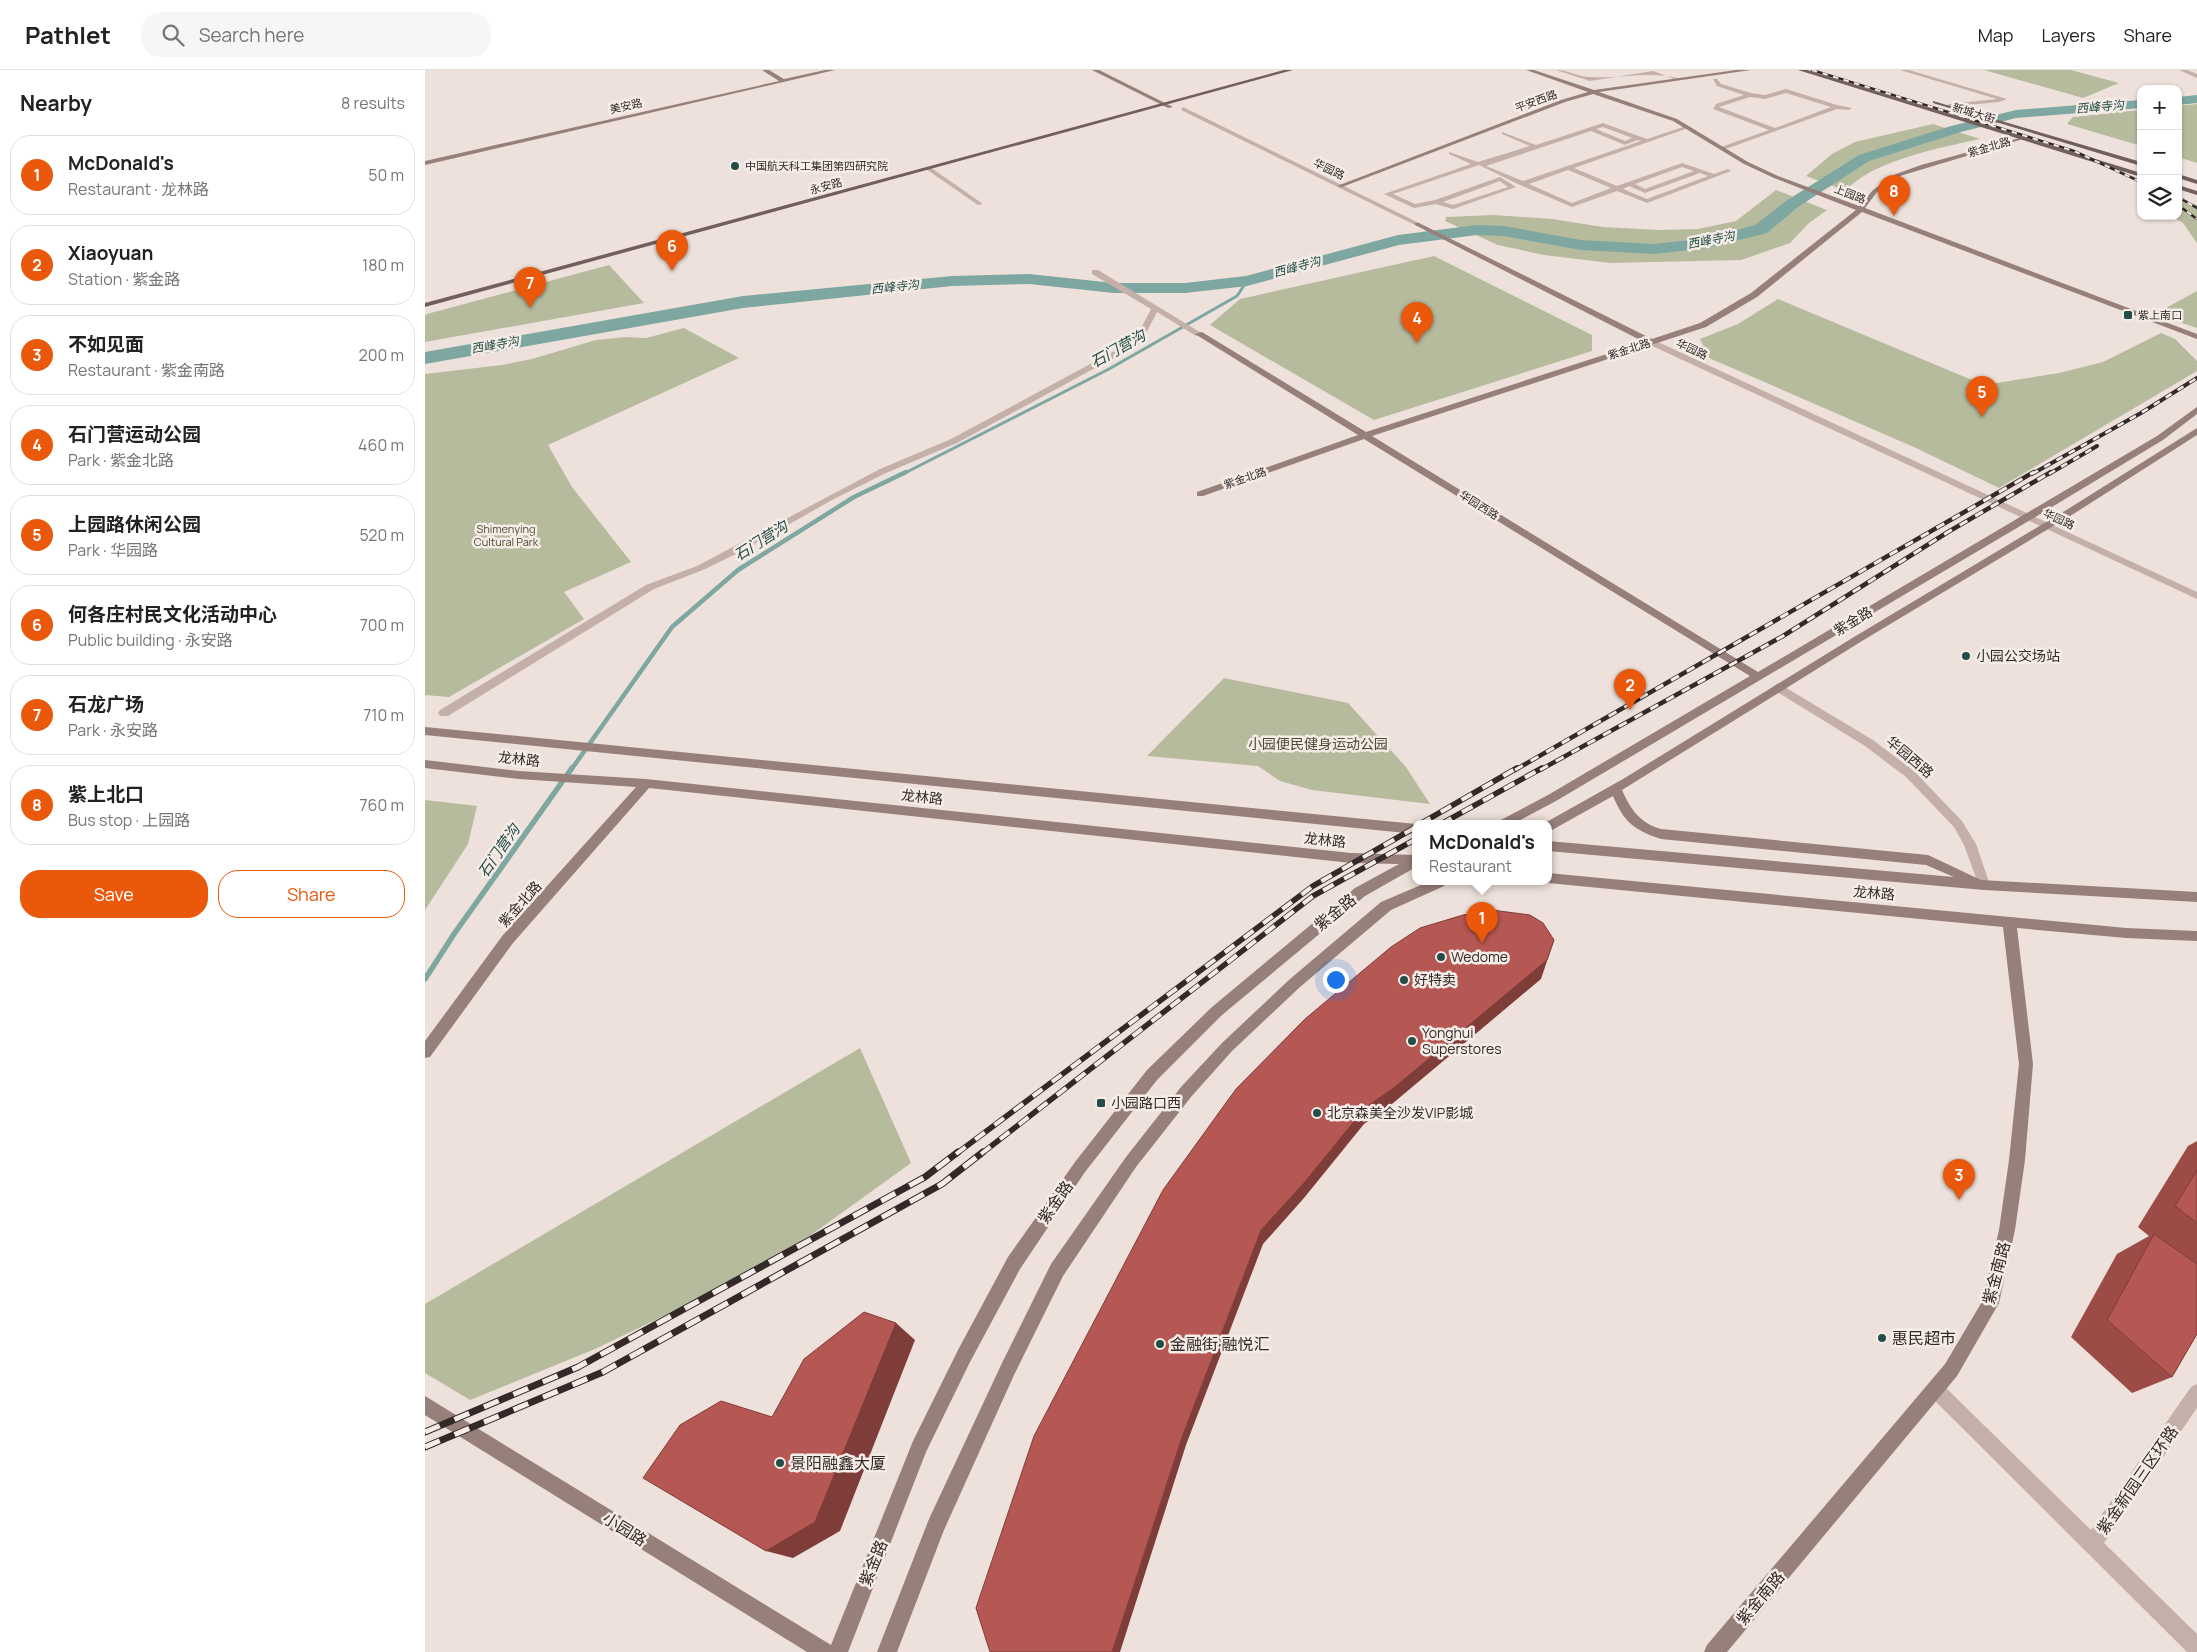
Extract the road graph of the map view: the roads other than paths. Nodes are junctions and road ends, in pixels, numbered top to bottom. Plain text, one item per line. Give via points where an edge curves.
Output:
1 (765, 70) edge
2 (832, 70) edge
3 (1095, 70) edge
4 (1106, 70) edge
5 (1271, 70) edge
6 (1290, 70) edge
7 (1529, 70) edge
8 (1559, 70) edge
9 (1601, 70) edge
10 (1605, 70) edge
11 (1653, 70) edge
12 (1748, 70) edge
13 (1801, 70) edge
14 (1903, 70) edge
15 (2182, 70) edge
16 (2197, 76) edge
17 (1679, 79) junction
18 (1715, 80) dead end
19 (783, 81) junction
20 (1594, 92) junction
21 (1737, 92) junction
22 (1750, 96) junction
23 (1720, 98) dead end
24 (1931, 101) dead end
25 (1170, 104) junction
26 (1949, 106) junction
27 (1836, 107) junction
28 (1849, 108) dead end
29 (1688, 127) junction
30 (1775, 130) junction
31 (1504, 133) dead end
32 (2021, 138) junction
33 (1646, 141) junction
34 (1536, 147) junction
35 (1723, 148) junction
36 (1451, 153) dead end
37 (1487, 162) junction
38 (425, 163) edge
39 (2137, 163) edge
40 (1477, 164) junction
41 (928, 168) junction
42 (1568, 168) junction
43 (1700, 171) junction
44 (1728, 171) dead end
45 (2137, 174) edge
46 (1714, 176) junction
47 (1501, 177) junction
48 (2182, 177) edge
49 (2197, 182) edge
50 (1522, 184) junction
51 (1629, 184) junction
52 (1340, 186) junction
53 (2182, 188) edge
54 (1617, 189) junction
55 (2197, 193) edge
56 (1437, 202) junction
57 (980, 204) dead end
58 (1860, 210) junction
59 (1095, 272) dead end
60 (425, 297) edge
61 (425, 305) edge
62 (1155, 308) junction
63 (2197, 337) edge
64 (1651, 342) junction
65 (2197, 410) edge
66 (2197, 431) edge
67 (1366, 435) junction
68 (1199, 494) dead end
69 (2029, 517) junction
70 (2045, 526) junction
71 (2197, 596) edge
72 (1759, 676) junction
73 (1778, 687) junction
74 (444, 713) dead end
75 (425, 731) edge
76 (425, 764) edge
77 (646, 783) junction
78 (1616, 789) junction
79 (1513, 820) edge
80 (1552, 825) edge
81 (1412, 829) edge
82 (1552, 846) edge
83 (1412, 860) edge
84 (1412, 862) edge
85 (1552, 878) edge
86 (1433, 885) edge
87 (1984, 885) junction
88 (2197, 897) edge
89 (2009, 921) junction
90 (2197, 936) edge
91 (425, 1052) edge
92 (1935, 1389) junction
93 (2197, 1393) edge
94 (425, 1405) edge
95 (2092, 1544) junction
96 (2197, 1648) edge
97 (825, 1652) edge
98 (838, 1652) edge
99 (887, 1652) edge
100 (1715, 1652) edge

1 - 19 street
2 - 19 street, 美安路
3 - 25 street, 华园路
4 - 25 street, 华园路
5 - 25 main road, 永安路
6 - 25 main road, 永安路
7 - 20 street, 上园路
8 - 11 street via 1590,79
9 - 10 street
11 - 17 street
12 - 17 street, 平安西路
13 - 32 main road, 新城大街
14 - 26 street via 2004,99
15 - 16 street
17 - 20 street, 平安西路
18 - 21 street
19 - 38 street, 美安路
20 - 29 street, 上园路 via 1656,112
20 - 52 street, 平安西路
21 - 22 street
21 - 23 street
22 - 27 street via 1765,97 1786,91
22 - 30 street via 1715,108
24 - 26 main road, 新城大街
25 - 41 main road, 永安路
25 - 52 street, 华园路
25 - 60 main road, 永安路
26 - 39 main road, 新城大街
27 - 28 street
27 - 30 street
29 - 33 street
29 - 35 street, 上园路
30 - 35 street
31 - 34 street
32 - 45 main road, 新城大街
32 - 58 street, 紫金北路 via 1897,176 1875,191
33 - 34 street via 1608,126
33 - 42 street
34 - 37 street
35 - 58 street, 上园路 via 1781,180
36 - 40 street
37 - 40 street
37 - 47 street via 1482,166
40 - 56 street via 1387,194 1414,206
41 - 57 street
41 - 61 main road, 永安路
42 - 50 street
42 - 54 street
43 - 46 street
43 - 51 street via 1682,164
43 - 51 street via 1645,191
44 - 46 street
46 - 54 street via 1647,201
47 - 50 street
47 - 56 street
47 - 56 street via 1513,186 1453,207
48 - 49 main road
50 - 54 street via 1572,205
51 - 54 street
52 - 64 street, 华园路
53 - 55 main road
58 - 63 street, 上园路
58 - 64 street, 紫金北路 via 1749,299 1703,325
59 - 62 street
62 - 67 street, 华园西路
62 - 74 street via 1138,341 954,441 883,470 707,564 650,587
64 - 67 street, 紫金北路
64 - 69 street, 华园路
65 - 69 street, 紫金路 via 2160,438
66 - 70 street, 紫金路 via 2137,472
67 - 68 street, 紫金北路
67 - 72 street, 华园西路
69 - 70 street, 华园路
69 - 72 street, 紫金路
70 - 71 street, 华园路
70 - 73 street, 紫金路
72 - 79 street, 紫金路
73 - 78 street, 紫金路
73 - 87 street, 华园西路 via 1869,743 1910,774 1958,824 1970,844
75 - 81 street, 龙林路
76 - 77 street, 龙林路 via 519,775
77 - 83 street, 龙林路 via 1351,858
77 - 91 street, 紫金北路 via 509,939
78 - 80 street, 紫金路
78 - 87 street via 1635,823 1661,834 1928,860
82 - 87 street, 龙林路
84 - 98 street, 紫金路 via 1359,892 1217,1010 1152,1075 1080,1167 1014,1263 960,1364 919,1448
85 - 89 street, 龙林路
86 - 99 street, 紫金路 via 1386,906 1295,983 1186,1092 1131,1162 1057,1270 936,1526
87 - 88 street, 龙林路
89 - 90 street, 龙林路 via 2126,933
89 - 92 street, 紫金南路 via 2026,1064 2007,1230 1991,1303 1951,1370
92 - 95 street
92 - 100 street, 紫金南路
93 - 95 street, 紫金新园三区环路
94 - 97 street, 小园路
95 - 96 street, 紫金新园三区环路

